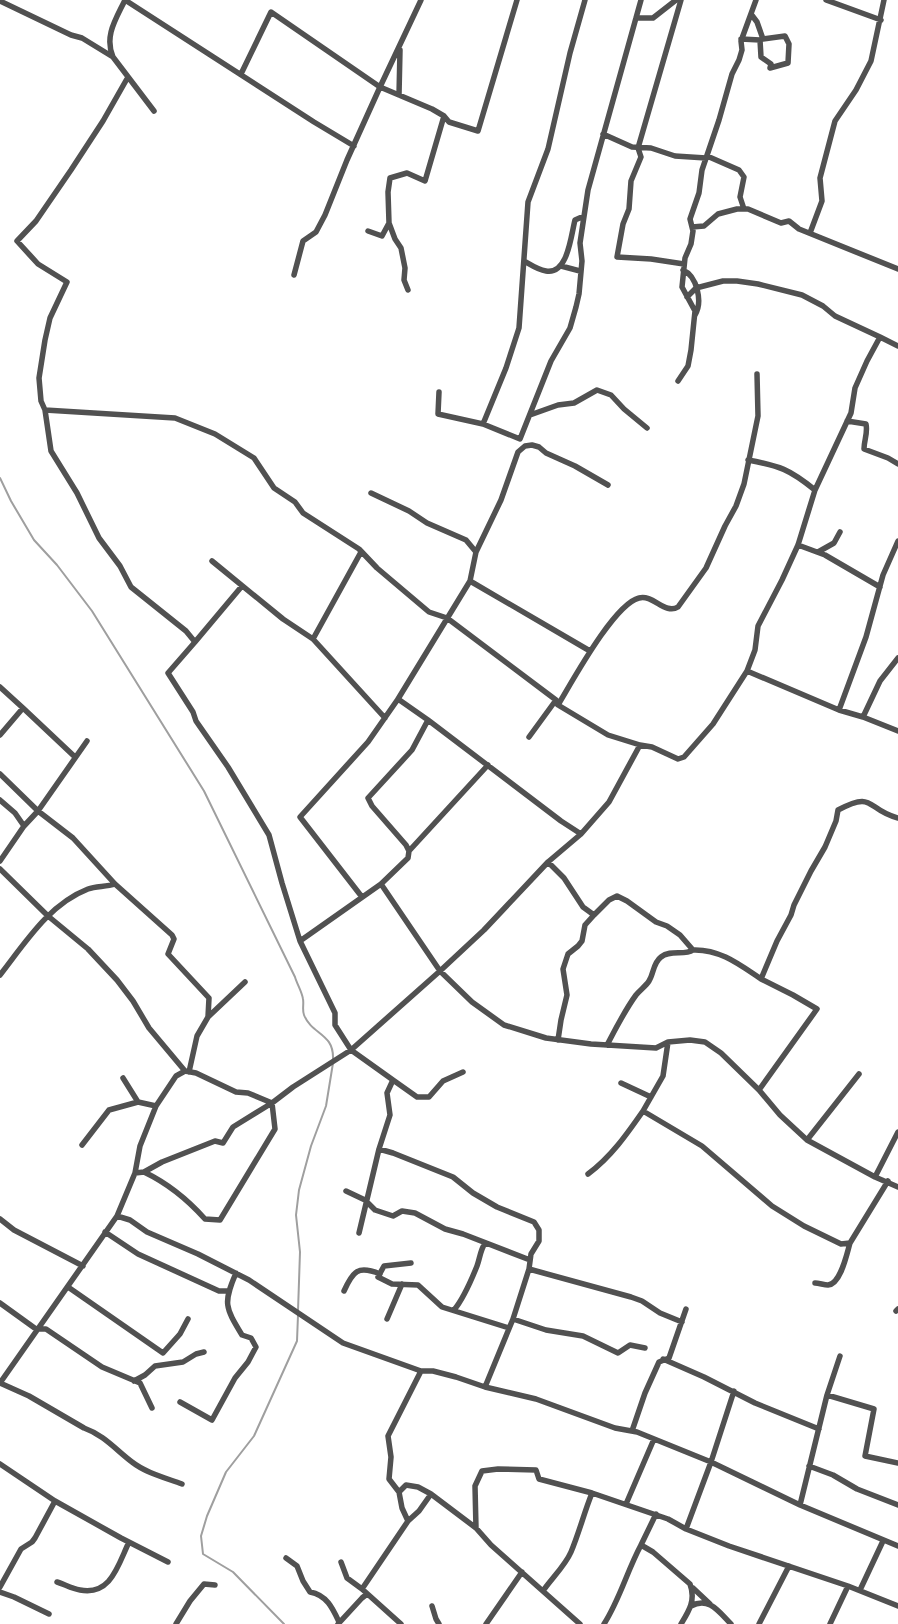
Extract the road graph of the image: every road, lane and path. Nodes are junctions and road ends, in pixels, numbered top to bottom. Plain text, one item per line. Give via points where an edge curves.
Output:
1 (125, 0) edge
2 (421, 0) edge
3 (517, 0) edge
4 (586, 0) edge
5 (641, 0) edge
6 (676, 0) edge
7 (681, 0) edge
8 (756, 0) edge
9 (826, 0) edge
10 (884, 0) edge
11 (0, 1) edge
12 (751, 14) junction
13 (636, 18) junction
14 (881, 20) junction
15 (741, 39) junction
16 (400, 46) junction
17 (113, 57) junction
18 (241, 74) junction
19 (128, 77) junction
20 (380, 87) junction
21 (399, 95) junction
22 (154, 111) dead end
23 (444, 116) junction
24 (603, 134) junction
25 (354, 146) junction
26 (638, 148) junction
27 (707, 157) junction
28 (744, 209) junction
29 (584, 216) junction
30 (389, 223) junction
31 (692, 228) junction
32 (368, 231) dead end
33 (810, 233) junction
34 (570, 243) junction
35 (580, 243) junction
36 (524, 261) junction
37 (561, 266) junction
38 (684, 267) junction
39 (898, 269) edge
40 (580, 271) junction
41 (294, 275) dead end
42 (696, 288) junction
43 (408, 290) dead end
44 (687, 298) junction
45 (695, 315) junction
46 (880, 338) junction
47 (898, 346) edge
48 (757, 374) dead end
49 (678, 381) dead end
50 (439, 392) dead end
51 (46, 410) junction
52 (530, 415) junction
53 (847, 421) junction
54 (483, 424) junction
55 (647, 428) dead end
56 (520, 439) junction
57 (525, 446) junction
58 (748, 460) junction
59 (898, 464) edge
60 (608, 485) dead end
61 (815, 490) junction
62 (371, 493) dead end
63 (840, 532) dead end
64 (898, 540) edge
65 (798, 545) junction
66 (361, 552) junction
67 (476, 552) junction
68 (818, 552) junction
69 (212, 561) dead end
70 (470, 581) junction
71 (242, 586) junction
72 (880, 587) junction
73 (447, 618) junction
74 (313, 638) junction
75 (195, 642) junction
76 (590, 651) junction
77 (898, 658) edge
78 (747, 672) junction
79 (0, 687) edge
80 (398, 699) junction
81 (557, 703) junction
82 (23, 708) junction
83 (839, 710) junction
84 (863, 717) junction
85 (385, 718) junction
86 (428, 720) junction
87 (898, 731) edge
88 (0, 736) edge
89 (529, 737) dead end
90 (87, 741) dead end
91 (640, 745) junction
92 (76, 757) junction
93 (488, 765) junction
94 (1, 778) edge
95 (0, 800) edge
96 (38, 810) junction
97 (898, 818) edge
98 (24, 826) junction
99 (582, 834) junction
100 (409, 851) junction
101 (0, 861) edge
102 (548, 862) junction
103 (0, 869) edge
104 (115, 884) junction
105 (381, 884) junction
106 (362, 897) junction
107 (594, 915) junction
108 (48, 916) junction
109 (300, 941) junction
110 (694, 950) junction
111 (440, 972) junction
112 (0, 975) edge
113 (761, 979) junction
114 (245, 982) dead end
115 (208, 1017) junction
116 (558, 1040) junction
117 (668, 1042) junction
118 (607, 1045) junction
119 (351, 1050) junction
120 (187, 1072) junction
121 (463, 1072) dead end
122 (858, 1074) dead end
123 (122, 1078) dead end
124 (393, 1080) junction
125 (622, 1083) dead end
126 (759, 1090) junction
127 (651, 1097) junction
128 (138, 1102) junction
129 (272, 1103) junction
130 (156, 1106) junction
131 (643, 1111) junction
132 (898, 1132) edge
133 (807, 1140) junction
134 (82, 1145) dead end
135 (380, 1149) junction
136 (144, 1172) junction
137 (135, 1173) junction
138 (588, 1174) dead end
139 (875, 1176) junction
140 (888, 1181) junction
141 (898, 1186) edge
142 (346, 1191) dead end
143 (367, 1202) junction
144 (116, 1216) junction
145 (0, 1219) edge
146 (105, 1232) junction
147 (359, 1232) dead end
148 (486, 1243) junction
149 (850, 1243) junction
150 (530, 1260) junction
151 (411, 1263) dead end
152 (83, 1266) junction
153 (529, 1269) junction
154 (236, 1273) junction
155 (380, 1274) junction
156 (816, 1282) dead end
157 (402, 1284) junction
158 (68, 1287) junction
159 (228, 1291) junction
160 (344, 1291) dead end
161 (0, 1304) edge
162 (686, 1309) dead end
163 (454, 1310) junction
164 (188, 1319) dead end
165 (387, 1319) dead end
166 (513, 1319) junction
167 (682, 1322) junction
168 (509, 1328) junction
169 (36, 1329) junction
170 (644, 1348) dead end
171 (204, 1352) dead end
172 (840, 1356) dead end
173 (663, 1360) junction
174 (421, 1371) junction
175 (2, 1375) edge
176 (134, 1381) junction
177 (0, 1383) edge
178 (485, 1387) junction
179 (734, 1391) junction
180 (827, 1395) junction
181 (180, 1402) dead end
182 (152, 1408) dead end
183 (819, 1429) junction
184 (632, 1431) junction
185 (654, 1439) junction
186 (711, 1462) junction
187 (898, 1463) edge
188 (0, 1464) edge
189 (808, 1466) junction
190 (182, 1484) dead end
191 (399, 1492) junction
192 (592, 1493) junction
193 (430, 1494) junction
194 (55, 1501) junction
195 (626, 1504) junction
196 (898, 1504) edge
197 (800, 1505) junction
198 (656, 1514) junction
199 (408, 1521) junction
200 (476, 1528) junction
201 (686, 1529) junction
202 (883, 1541) junction
203 (129, 1542) junction
204 (641, 1545) junction
205 (898, 1546) edge
206 (286, 1558) dead end
207 (168, 1562) dead end
208 (341, 1562) dead end
209 (790, 1566) junction
210 (522, 1572) junction
211 (57, 1582) dead end
212 (215, 1585) dead end
213 (848, 1586) junction
214 (0, 1587) edge
215 (691, 1587) junction
216 (362, 1588) junction
217 (860, 1590) junction
218 (543, 1591) junction
219 (0, 1592) edge
220 (367, 1594) junction
221 (710, 1604) junction
222 (432, 1606) dead end
223 (691, 1606) junction
224 (898, 1606) edge
225 (49, 1614) dead end
226 (339, 1623) edge
227 (176, 1624) edge
228 (401, 1624) edge
229 (439, 1624) edge
230 (486, 1624) edge
231 (580, 1624) edge
232 (604, 1624) edge
233 (681, 1624) edge
234 (731, 1624) edge
235 (759, 1624) edge
236 (830, 1624) edge

1 - 17 street via 110,32
1 - 18 street
2 - 16 street
3 - 23 street via 478,131 449,122
4 - 36 street via 548,149 528,202
5 - 13 street
6 - 13 street via 653,18
7 - 26 street
8 - 12 street
9 - 14 street
10 - 14 street
11 - 17 street via 82,38
12 - 15 street
12 - 15 street via 763,39 785,36 789,44 788,63 770,68 770,64 761,57 760,40
13 - 24 street
14 - 33 street via 871,61 835,121 820,178 822,201
15 - 27 street via 739,60
16 - 20 street
16 - 21 street
17 - 19 street
18 - 20 street via 271,12
18 - 25 street
19 - 22 street
19 - 51 street via 70,170 36,220 17,241 38,264 67,282 50,318 38,378 41,401
20 - 21 street
20 - 25 street
21 - 23 street
23 - 30 street via 424,180 407,173 390,178
24 - 26 street
24 - 29 street
25 - 41 street via 316,232 303,241
26 - 27 street via 651,148 675,156
26 - 38 street via 641,157 631,181 629,209 617,257 651,259
27 - 28 street via 739,170 744,177 740,197
27 - 31 street via 690,219
28 - 31 street via 718,214 704,226
28 - 33 street via 781,222 789,221
29 - 34 street via 575,220
29 - 35 street
30 - 32 street via 382,236
30 - 43 street via 401,248
31 - 38 street
33 - 39 street
34 - 35 street
34 - 37 street
35 - 40 street
36 - 37 street via 546,272
36 - 54 street via 519,328
37 - 40 street
38 - 42 street
38 - 44 street via 682,287
40 - 52 street via 579,294 570,328 551,361
42 - 44 street
42 - 45 street via 699,308
42 - 46 street via 737,281 802,295
44 - 45 street
45 - 49 street via 688,366
46 - 47 street
46 - 53 street via 855,388
48 - 58 street via 758,416
50 - 54 street via 438,414
51 - 66 street via 175,418 215,434 254,458 274,488 295,502 303,513
51 - 75 street via 51,451 78,493 99,538 132,587
52 - 55 street via 574,403 597,390 611,395
52 - 56 street
53 - 59 street via 866,424 868,431 864,449
53 - 61 street
54 - 56 street
56 - 57 street
57 - 60 street via 539,447
57 - 67 street via 518,452 501,500
58 - 61 street via 773,464 791,472
58 - 76 street via 736,506 706,568 678,607 669,610 649,599 641,597 634,600
61 - 65 street
62 - 67 street via 466,540
63 - 68 street via 834,543
64 - 72 street
65 - 68 street
65 - 78 street via 758,626 755,650
66 - 73 street via 429,612
66 - 74 street
67 - 70 street
68 - 72 street
69 - 71 street
70 - 73 street
70 - 76 street
71 - 74 street
71 - 75 street
72 - 83 street via 866,637
73 - 80 street
73 - 81 street
74 - 85 street
75 - 109 street via 168,673 269,835
76 - 81 street
77 - 84 street via 880,681
78 - 83 street
78 - 91 street via 713,724 684,757 678,759
79 - 82 street
80 - 85 street
80 - 86 street
81 - 89 street
81 - 91 street via 608,735
82 - 88 street
82 - 92 street
83 - 84 street
84 - 87 street
85 - 106 street via 368,742 300,817
86 - 93 street
86 - 100 street via 412,750 368,798
90 - 92 street
91 - 99 street via 609,802
92 - 96 street
93 - 99 street
93 - 100 street
94 - 96 street
95 - 98 street
96 - 98 street
96 - 104 street via 73,838
97 - 113 street via 887,816 866,801 858,800 838,810 825,847 776,941
98 - 101 street
99 - 102 street
100 - 105 street via 408,858
102 - 107 street
102 - 111 street
103 - 108 street
104 - 108 street via 90,888
104 - 115 street via 172,935 174,939 168,954 209,998
105 - 106 street
105 - 111 street
106 - 109 street
107 - 110 street via 617,896 680,935
107 - 116 street via 586,925 582,941 568,954 563,969 567,995
108 - 112 street
108 - 120 street via 88,949 117,980 134,1000 149,1028
109 - 119 street via 336,1013 335,1025
110 - 113 street via 707,949 726,956
110 - 118 street via 661,956 654,964 648,983 625,1011
111 - 116 street via 472,1002 504,1025
111 - 119 street
113 - 126 street via 817,1010
114 - 115 street
115 - 120 street via 197,1036
116 - 118 street
117 - 118 street via 656,1048
117 - 126 street via 705,1042
117 - 127 street via 663,1076
119 - 124 street
119 - 129 street
120 - 129 street
120 - 130 street via 176,1076
121 - 124 street via 443,1081 429,1097 417,1097
122 - 133 street
123 - 128 street
124 - 135 street via 387,1093 390,1116
125 - 127 street
126 - 133 street
127 - 131 street
128 - 130 street
128 - 134 street via 109,1110
129 - 136 street via 233,1127 222,1143 215,1141
129 - 136 street via 275,1129 220,1220 205,1219 179,1194
130 - 137 street via 140,1146
131 - 138 street via 601,1165
131 - 149 street via 702,1146 772,1206 841,1244
132 - 139 street
133 - 139 street
135 - 143 street
135 - 150 street via 453,1177 497,1207 534,1222 539,1230 539,1241
136 - 137 street
137 - 144 street
139 - 140 street
140 - 141 street
140 - 149 street
142 - 143 street
143 - 147 street
143 - 148 street via 375,1210 393,1216 402,1211 415,1213 445,1229
144 - 146 street
144 - 154 street
145 - 152 street via 14,1230
146 - 152 street
146 - 159 street via 138,1254 219,1291
148 - 150 street
148 - 163 street via 461,1302
149 - 156 street via 836,1281 829,1285
150 - 153 street
151 - 155 street via 384,1266
152 - 158 street
153 - 166 street
153 - 167 street via 631,1297
154 - 159 street
154 - 174 street via 343,1343
155 - 157 street via 378,1277 392,1284
155 - 160 street via 358,1270 350,1277
157 - 163 street via 418,1285 442,1307
157 - 165 street
158 - 164 street via 163,1353
158 - 169 street
159 - 181 street via 229,1314 242,1334 251,1338 256,1347 212,1420
161 - 169 street
162 - 167 street
163 - 168 street
166 - 168 street
166 - 170 street via 546,1330 583,1336 618,1353 630,1344
167 - 173 street via 669,1358
168 - 178 street
169 - 175 street
169 - 176 street via 46,1329 102,1367
171 - 176 street via 183,1362 155,1366
172 - 180 street
173 - 179 street
173 - 184 street via 659,1362 645,1393
174 - 178 street via 433,1371
174 - 191 street via 388,1436 389,1479
175 - 177 street
176 - 182 street via 140,1383
177 - 190 street via 93,1431 133,1464
178 - 184 street via 536,1399 614,1428
179 - 183 street
179 - 186 street
180 - 183 street
180 - 187 street via 874,1409 865,1456
183 - 189 street
184 - 185 street
185 - 186 street
185 - 195 street
186 - 197 street
186 - 201 street
188 - 194 street
189 - 196 street
189 - 197 street
191 - 193 street via 406,1485
191 - 199 street
192 - 195 street
192 - 200 street via 539,1479 536,1470 482,1471 475,1486
192 - 218 street via 570,1554
193 - 199 street
193 - 200 street
194 - 203 street
194 - 214 street via 36,1538 21,1549
195 - 198 street
197 - 202 street
198 - 201 street
198 - 204 street
199 - 216 street
200 - 210 street
201 - 209 street
202 - 205 street
202 - 217 street
203 - 207 street
203 - 211 street via 109,1583 96,1591 80,1590
204 - 215 street
204 - 232 street via 614,1609
206 - 226 street via 297,1566 310,1592 325,1599
208 - 216 street via 347,1578
209 - 213 street
209 - 235 street
210 - 218 street
210 - 230 street
212 - 227 street via 204,1584
213 - 217 street
213 - 236 street
215 - 221 street
215 - 223 street
216 - 220 street
217 - 224 street
218 - 231 street
219 - 225 street
220 - 226 street
220 - 228 street
221 - 223 street
221 - 234 street
222 - 229 street
223 - 233 street

